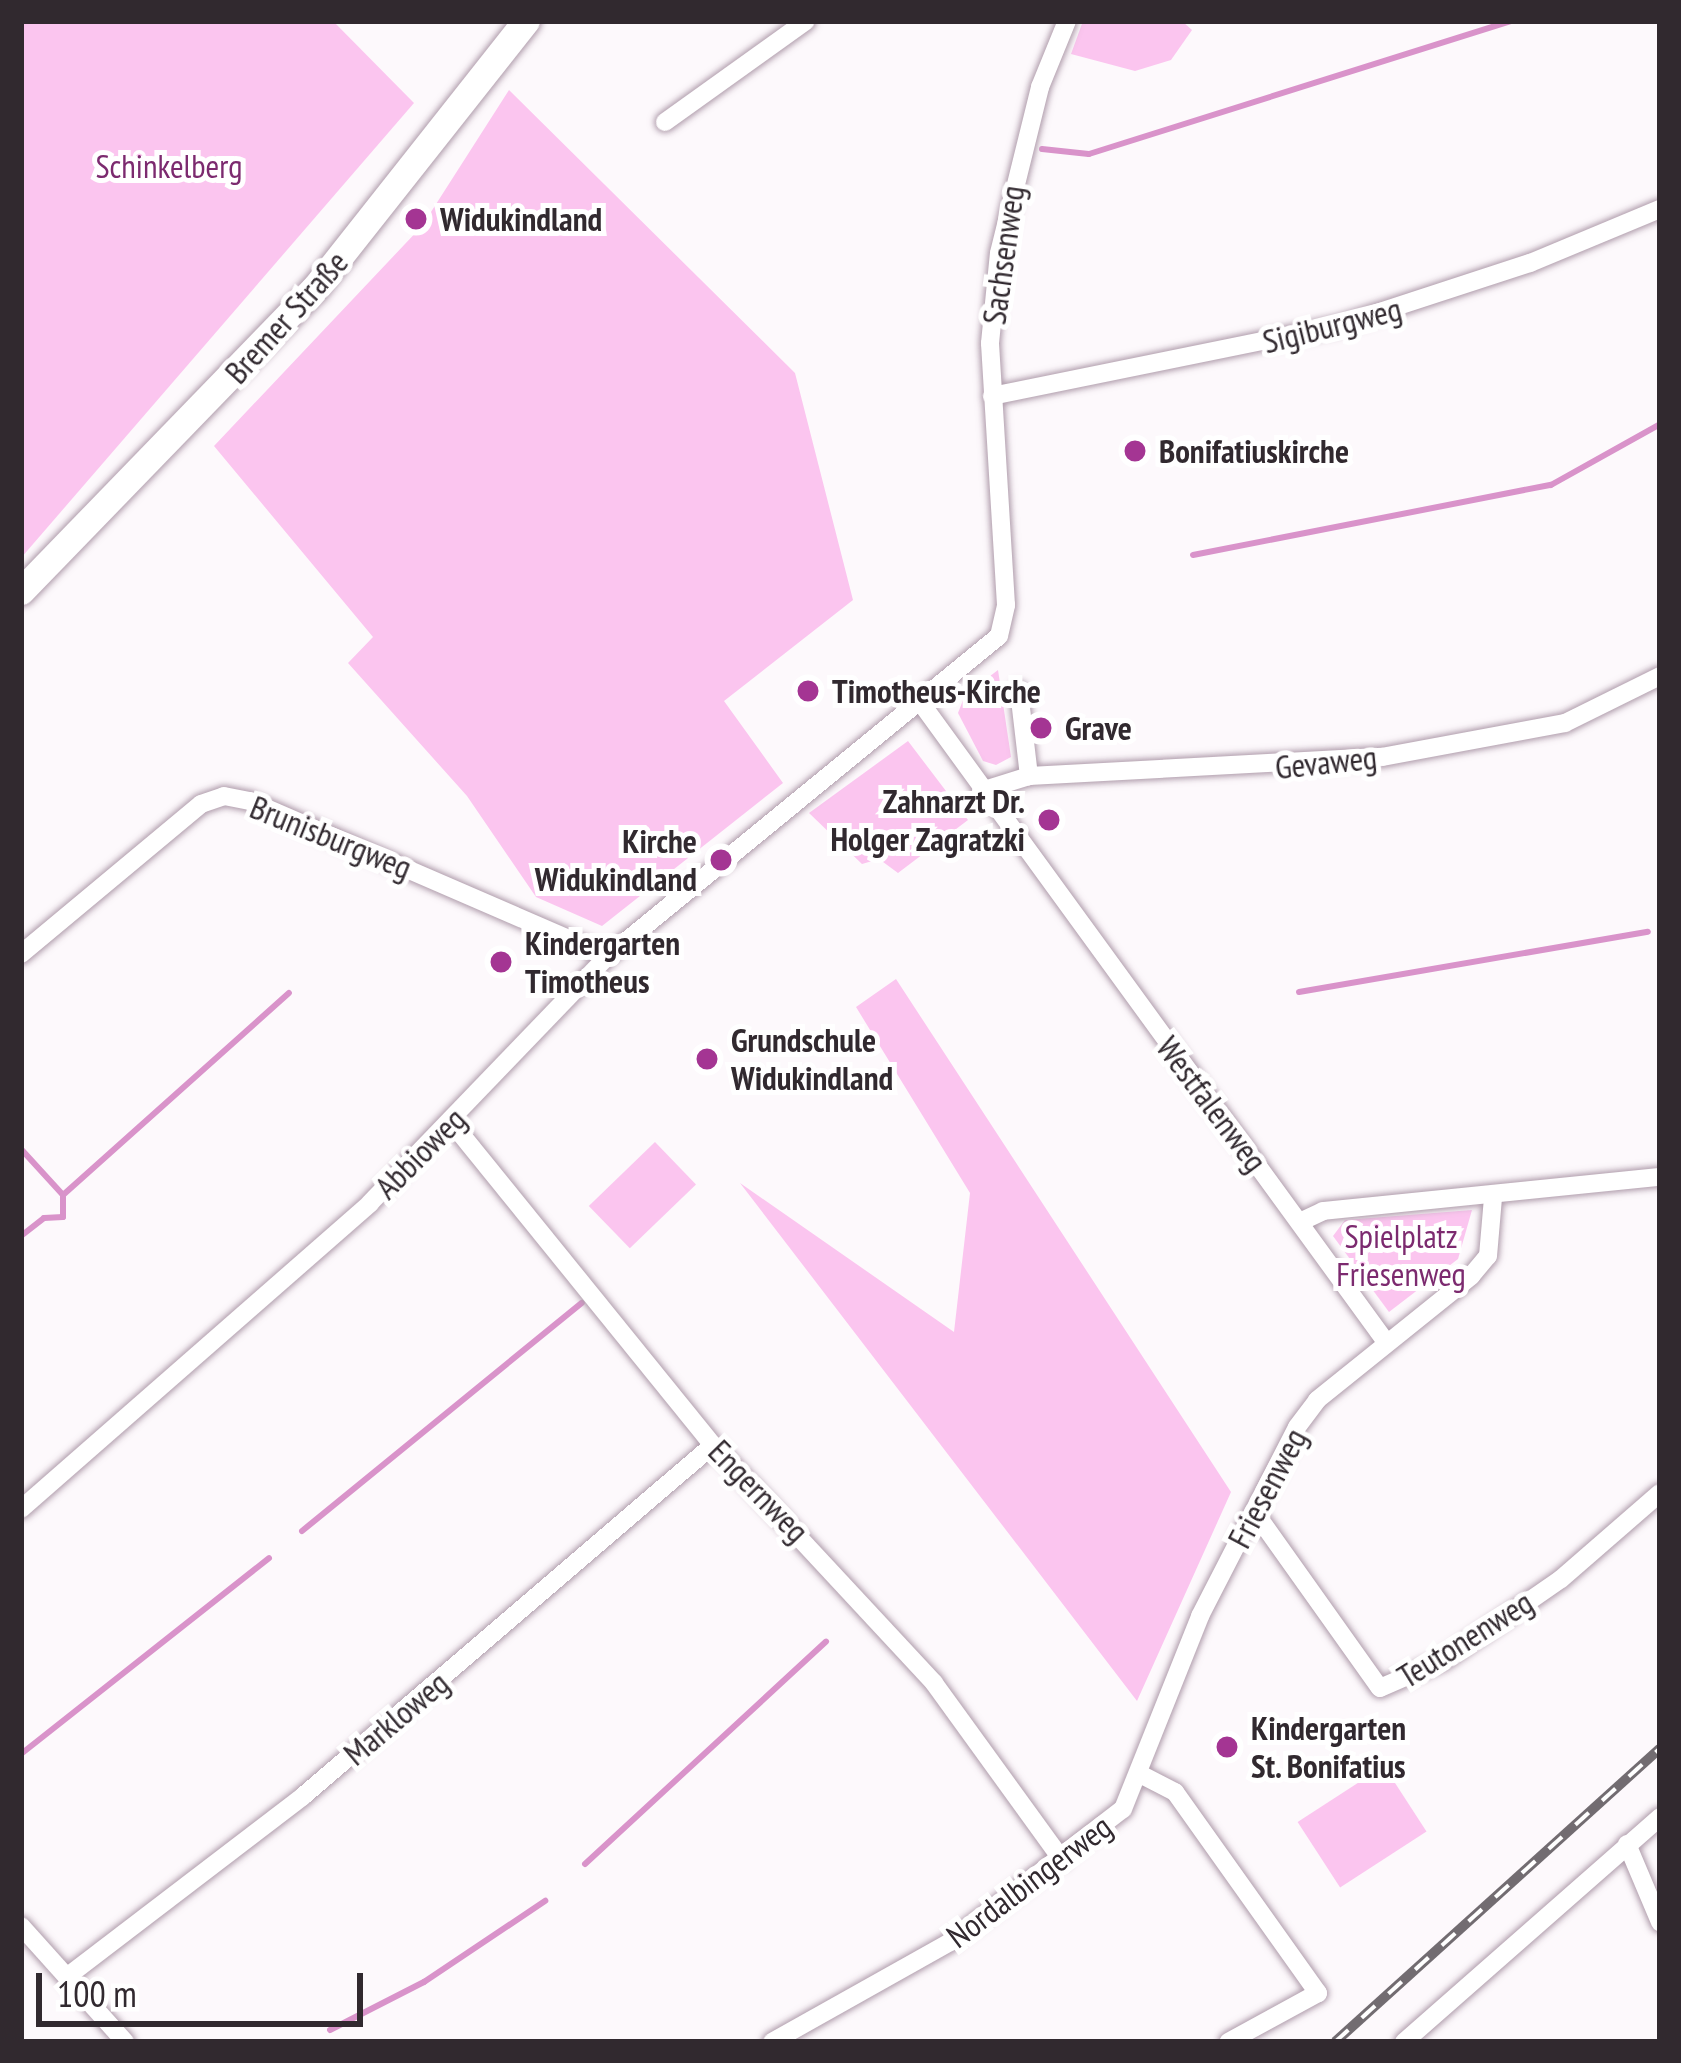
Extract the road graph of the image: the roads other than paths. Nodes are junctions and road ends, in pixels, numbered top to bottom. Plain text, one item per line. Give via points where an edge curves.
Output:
1 (526, 21) edge
2 (806, 21) edge
3 (1067, 21) edge
4 (665, 122) dead end
5 (1660, 209) edge
6 (992, 396) junction
7 (21, 591) edge
8 (1660, 676) edge
9 (1019, 691) dead end
10 (921, 703) junction
11 (1030, 776) junction
12 (981, 791) junction
13 (21, 955) edge
14 (608, 956) junction
15 (452, 1123) junction
16 (1660, 1177) edge
17 (1493, 1198) junction
18 (1302, 1221) junction
19 (1386, 1342) junction
20 (713, 1445) junction
21 (1660, 1492) edge
22 (21, 1509) edge
23 (1254, 1511) junction
24 (1138, 1773) junction
25 (1660, 1817) edge
26 (1627, 1844) junction
27 (1062, 1860) junction
28 (1660, 1922) edge
29 (21, 1927) edge
30 (68, 1976) junction
31 (125, 2042) edge
32 (772, 2042) edge
33 (1228, 2042) edge
34 (1404, 2042) edge

1 - 7 main road, Bremer Straße via 314,289
2 - 4 street
3 - 6 street, Sachsenweg via 1012,184 999,253
5 - 6 street, Sigiburgweg via 1529,263 1337,326
6 - 10 street, Sachsenweg via 1006,605 999,636
8 - 11 street, Gevaweg via 1565,723 1382,757
9 - 11 street
10 - 12 street, Westfalenweg
10 - 14 street, Abbioweg
11 - 12 street, Gevaweg
12 - 18 street, Westfalenweg
13 - 14 street, Brunisburgweg via 200,804 224,796
14 - 15 street, Abbioweg
15 - 20 street, Engernweg
15 - 22 street, Abbioweg
16 - 17 street
17 - 18 street via 1323,1211
17 - 19 street, Friesenweg via 1488,1256
18 - 19 street, Westfalenweg
19 - 23 street, Friesenweg via 1317,1400
20 - 27 street, Engernweg via 934,1683
20 - 30 street, Markloweg via 302,1797
21 - 23 street, Teutonenweg via 1561,1579 1444,1660 1380,1688
23 - 24 street, Friesenweg via 1200,1616
24 - 27 street, Nordalbingerweg via 1115,1820
24 - 33 street via 1175,1792 1318,1993
25 - 26 street
26 - 28 street
26 - 34 street
27 - 32 street, Nordalbingerweg via 950,1942
29 - 30 street
30 - 31 street

